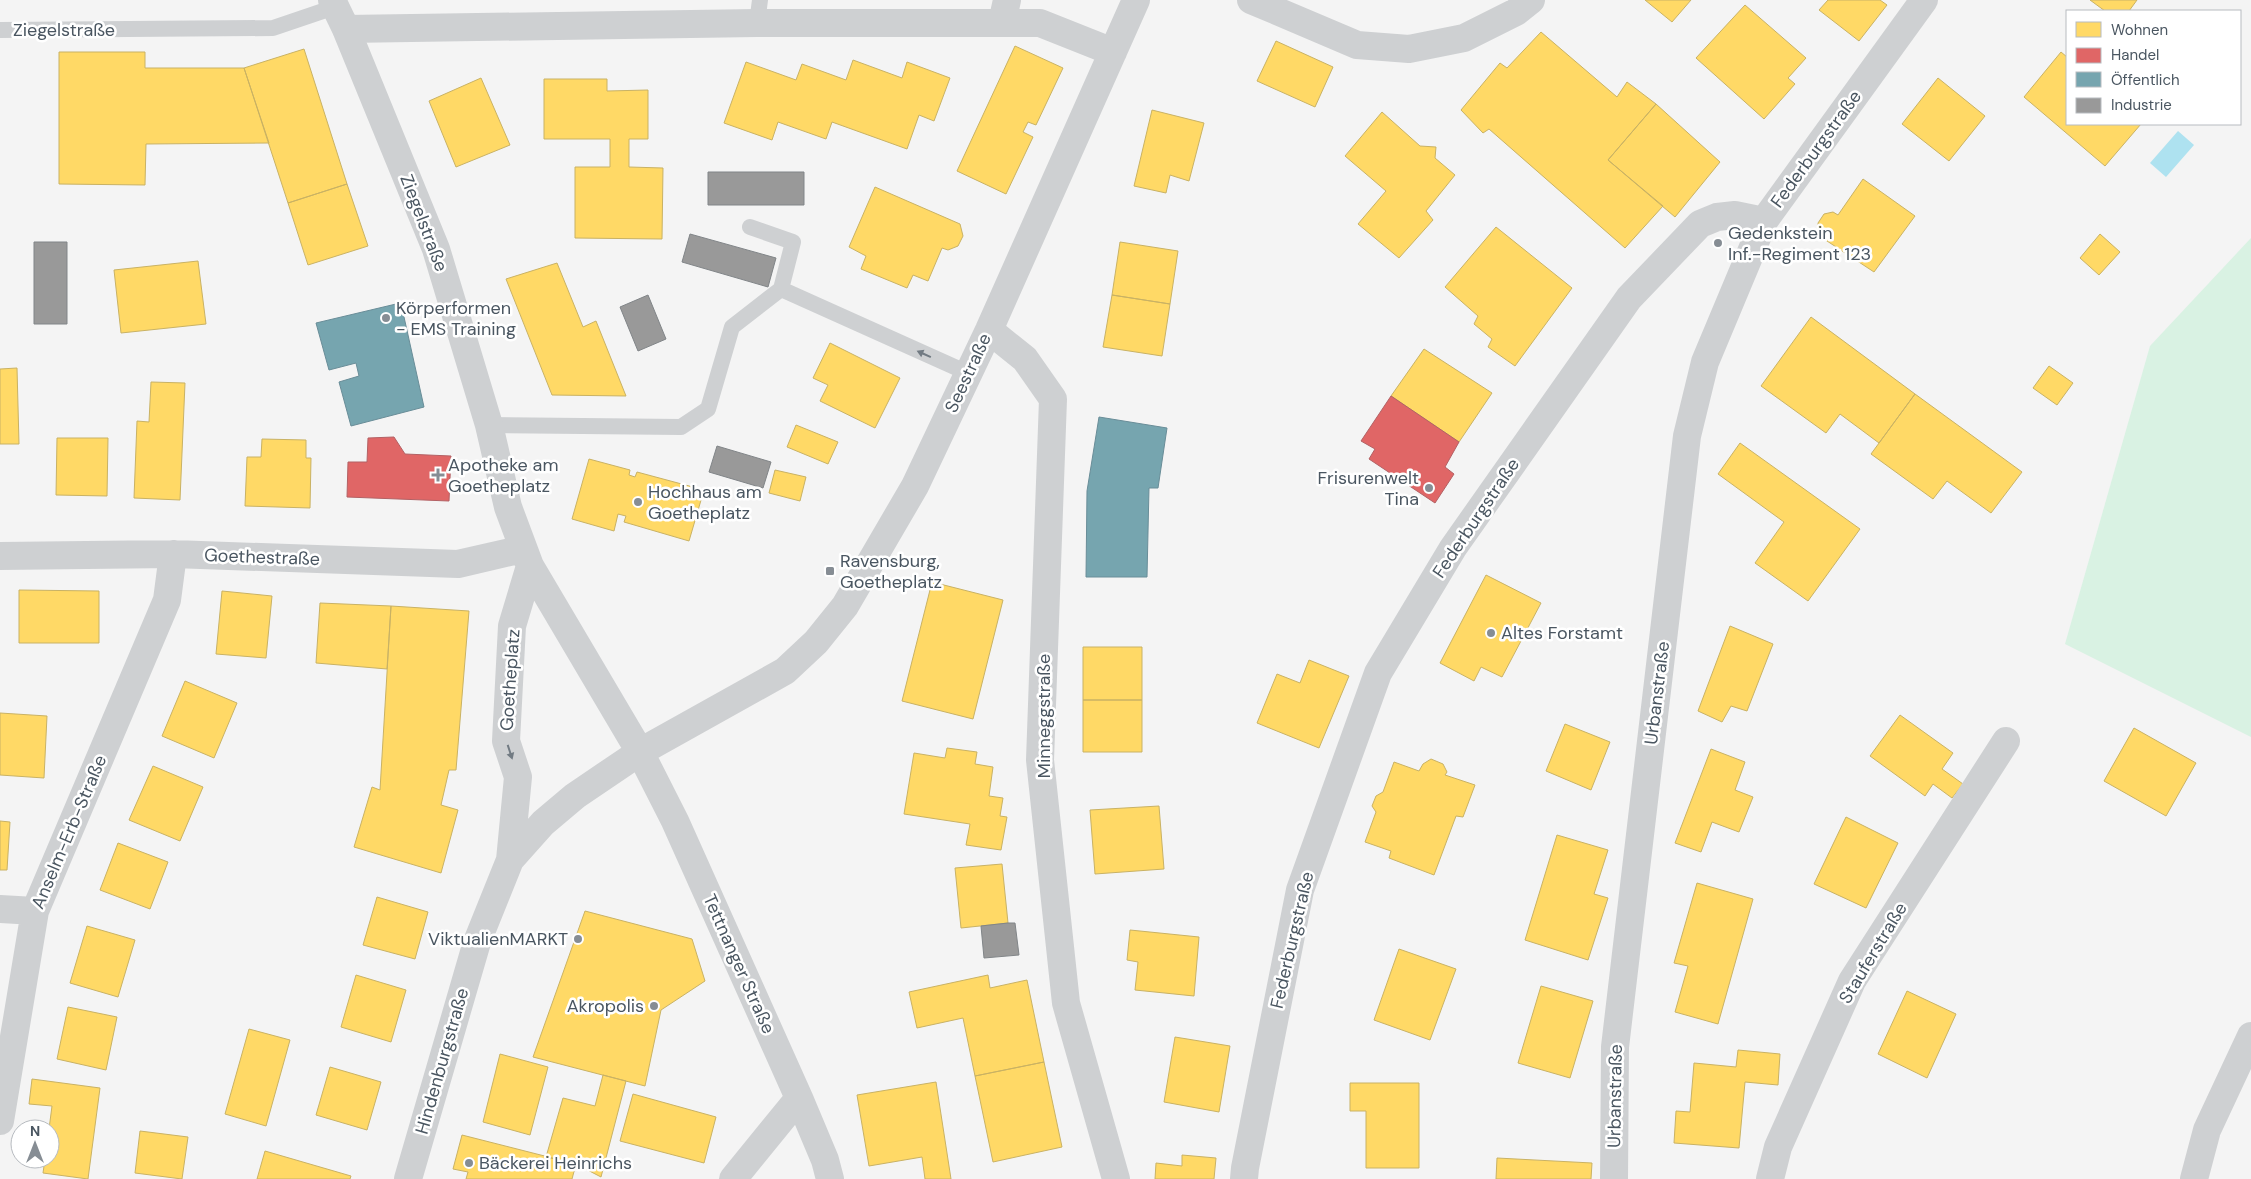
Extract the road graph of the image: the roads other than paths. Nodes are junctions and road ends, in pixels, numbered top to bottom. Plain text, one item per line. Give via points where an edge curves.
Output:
1 (1136, 0) edge
2 (1251, 0) edge
3 (1531, 0) edge
4 (1924, 0) edge
5 (1004, 11) edge
6 (338, 12) edge
7 (759, 12) edge
8 (0, 30) edge
9 (1113, 52) junction
10 (1764, 221) junction
11 (750, 227) dead end
12 (781, 290) junction
13 (989, 330) junction
14 (968, 373) junction
15 (488, 425) junction
16 (172, 554) junction
17 (0, 556) edge
18 (526, 558) junction
19 (785, 671) joint
20 (2006, 741) dead end
21 (640, 752) junction
22 (510, 860) junction
23 (0, 909) edge
24 (35, 911) junction
25 (477, 942) joint
26 (2251, 1036) edge
27 (799, 1098) junction
28 (0, 1121) edge
29 (408, 1179) edge
30 (733, 1179) edge
31 (830, 1179) edge
32 (1116, 1179) edge
33 (1244, 1179) edge
34 (1614, 1179) edge
35 (1770, 1179) edge
36 (2194, 1179) edge

1 - 9 street, Seestraße
2 - 3 street via 1357,45 1410,49 1464,38 1516,12
4 - 10 street, Federburgstraße
5 - 7 street
5 - 9 street
6 - 7 street, Ziegelstraße
6 - 8 lane, Ziegelstraße via 272,28
6 - 15 street, Ziegelstraße via 436,249
9 - 13 street, Seestraße
10 - 33 street, Federburgstraße via 1735,215 1717,217 1700,224 1629,298 1453,548 1378,672 1300,890
10 - 34 street, Urbanstraße via 1705,362 1687,436 1616,1047
11 - 12 lane via 793,242
14 -> 12 lane
12 - 15 lane via 732,327 708,409 681,427
13 - 14 street, Seestraße
13 - 32 street, Minneggstraße via 1024,359 1053,399 1040,760 1066,1003
14 - 19 street, Seestraße via 915,486 845,606 816,642
15 - 18 street, Ziegelstraße via 508,507
16 - 17 street, Goethestraße
16 - 18 street, Goethestraße via 458,564
16 - 24 street, Anselm-Erb-Straße via 167,600
18 - 21 street
18 -> 22 street, Goetheplatz via 512,626 506,740 518,777
19 - 21 street, Goetheplatz
20 - 35 street, Stauferstraße via 1852,980 1778,1147
21 - 22 street, Goetheplatz via 575,796 543,823
21 - 27 street, Tettnanger Straße via 715,907
22 - 25 street, Goetheplatz
23 - 24 street
24 - 28 street, Anselm-Erb-Straße
25 - 29 street, Hindenburgstraße
26 - 36 street via 2207,1130
27 - 30 street
27 - 31 street, Tettnanger Straße

